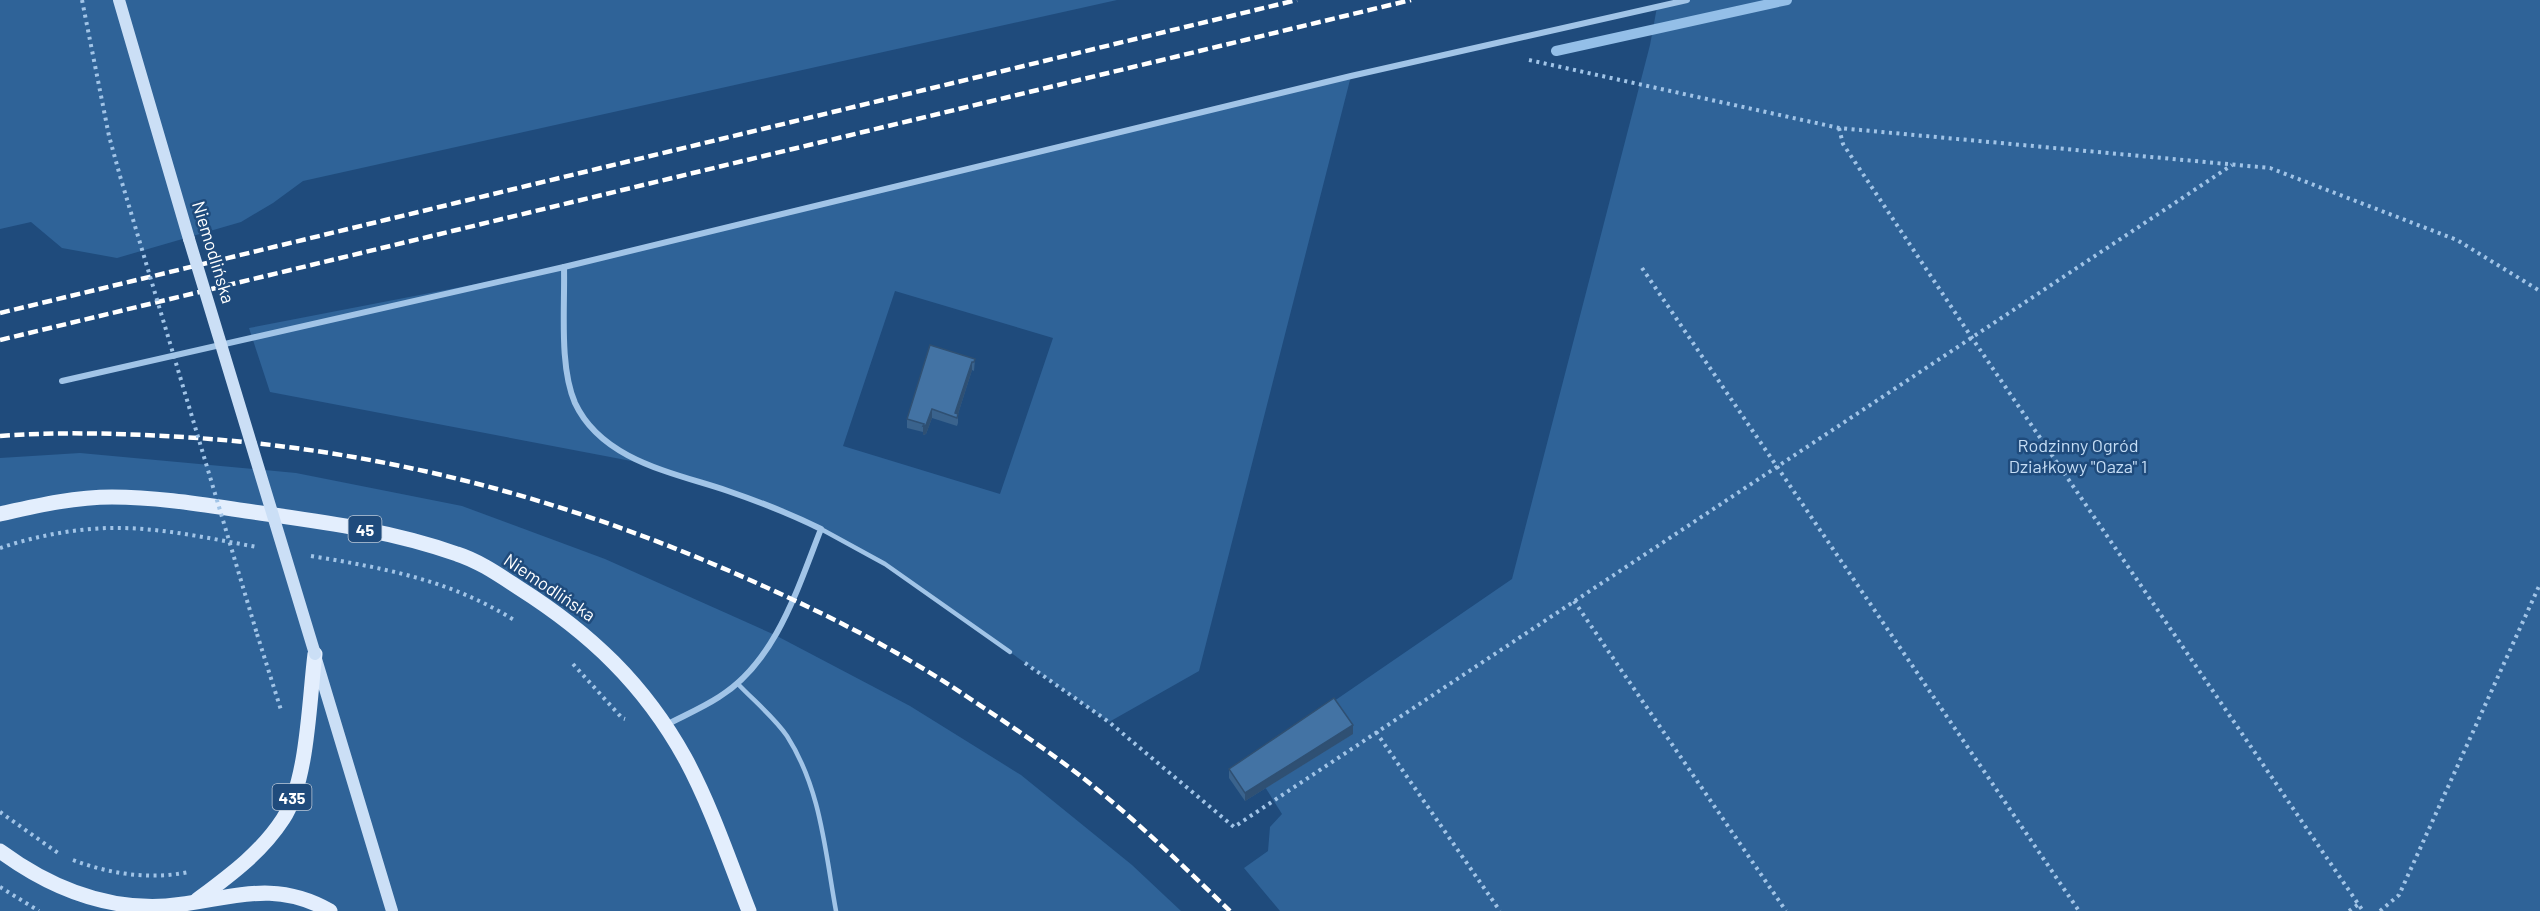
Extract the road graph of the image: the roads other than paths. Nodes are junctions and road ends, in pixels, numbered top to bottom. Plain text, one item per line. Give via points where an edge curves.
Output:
1 (119, 0) edge
2 (1687, 0) edge
3 (564, 267) junction
4 (62, 381) dead end
5 (0, 514) edge
6 (821, 529) junction
7 (1010, 652) road end
8 (315, 654) junction
9 (737, 683) junction
10 (666, 725) junction
11 (0, 851) edge
12 (196, 901) junction
13 (330, 911) edge
14 (392, 911) edge
15 (749, 911) edge
16 (836, 911) edge

1 - 8 main road, Niemodlińska / 435, bridge
2 - 3 street via 1351,76
3 - 4 street
3 - 6 street via 569,382 575,403 599,436 647,464 779,509
5 - 10 main road, Niemodlińska / 45 via 111,497 312,520 419,541 495,572 565,618 612,659
6 - 7 lane via 885,564
6 - 9 street via 775,635
8 - 12 main road, 435 via 303,754 285,817 243,866
8 - 14 main road, Niemodlińska / 435
9 - 10 street via 720,697
9 - 16 lane via 786,735 805,771 818,808
10 - 15 main road, 45 via 700,789
11 - 12 main road via 30,873 87,897 137,906
12 - 13 main road via 271,892 297,897

